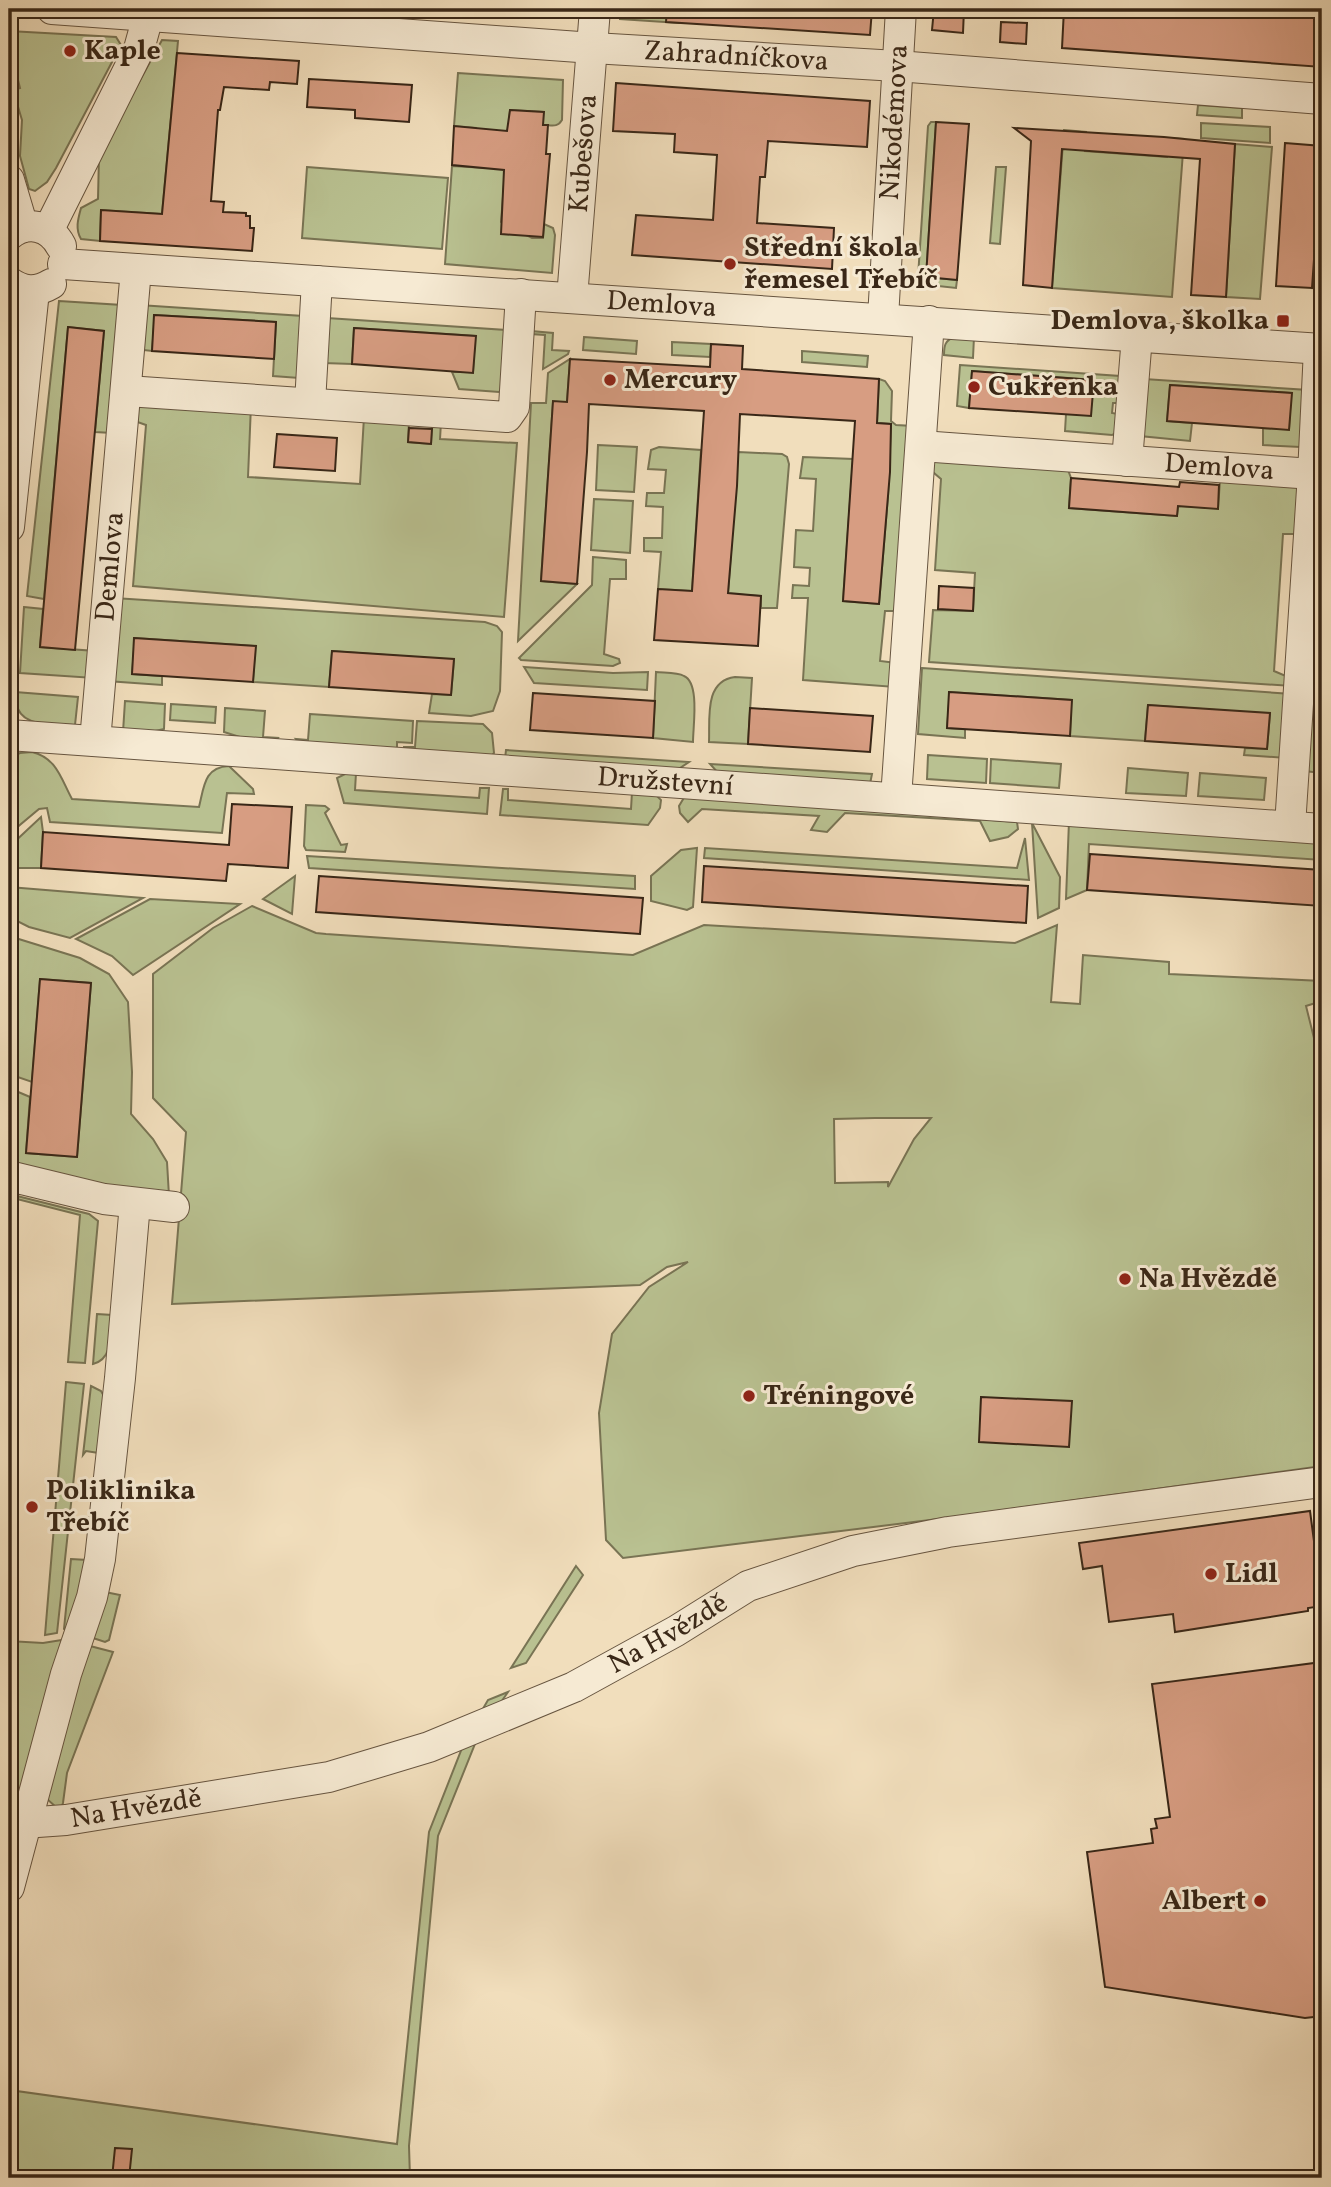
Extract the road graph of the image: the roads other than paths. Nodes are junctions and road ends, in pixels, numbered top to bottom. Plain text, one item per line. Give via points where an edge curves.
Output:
1 (52, 9) edge
2 (595, 9) edge
3 (901, 9) edge
4 (149, 12) edge
5 (593, 48) junction
6 (897, 66) junction
7 (1322, 99) edge
8 (9, 180) edge
9 (27, 231) edge
10 (63, 264) junction
11 (136, 268) junction
12 (317, 281) junction
13 (21, 287) edge
14 (521, 294) junction
15 (572, 298) junction
16 (883, 318) junction
17 (929, 321) junction
18 (1137, 336) junction
19 (1321, 349) edge
20 (127, 391) junction
21 (310, 403) junction
22 (921, 446) junction
23 (1127, 461) junction
24 (1313, 474) junction
25 (9, 527) edge
26 (9, 736) edge
27 (95, 741) junction
28 (896, 798) junction
29 (1290, 826) junction
30 (1322, 829) edge
31 (9, 1176) edge
32 (135, 1203) junction
33 (174, 1207) dead end
34 (1322, 1482) edge
35 (17, 1824) edge
36 (9, 1887) edge

1 - 4 street, Zahradníčkova
2 - 5 street, Kubešova
3 - 6 street, Nikodémova
4 - 5 street, Zahradníčkova
4 - 9 street via 139,49
5 - 6 street, Zahradníčkova
5 - 15 street, Kubešova
6 - 7 street, Zahradníčkova
6 - 16 street, Nikodémova
8 - 9 street
9 - 10 street via 57,239
10 - 11 street, Demlova
10 - 13 street via 56,279 42,289
11 - 12 street, Demlova
11 - 20 street, Demlova
12 - 14 street, Demlova
12 - 21 street
13 - 25 street
14 - 15 street, Demlova
14 - 21 street via 514,407 507,417
15 - 16 street, Demlova
16 - 17 street, Demlova
17 - 18 street, Demlova
17 - 22 street
18 - 19 street, Demlova
18 - 23 street, Demlova
19 - 24 street, Demlova
20 - 21 street
20 - 27 street, Demlova
22 - 23 street, Demlova
22 - 28 street
23 - 24 street, Demlova
24 - 29 street, Demlova
26 - 27 street, Družstevní
27 - 28 street, Družstevní
28 - 29 street, Družstevní
29 - 30 street, Družstevní
31 - 32 street
32 - 33 street
32 - 35 street via 100,1559 92,1597
34 - 35 street, Na Hvězdě via 948,1532 853,1551 748,1586 574,1687 429,1747 329,1777
35 - 36 street

